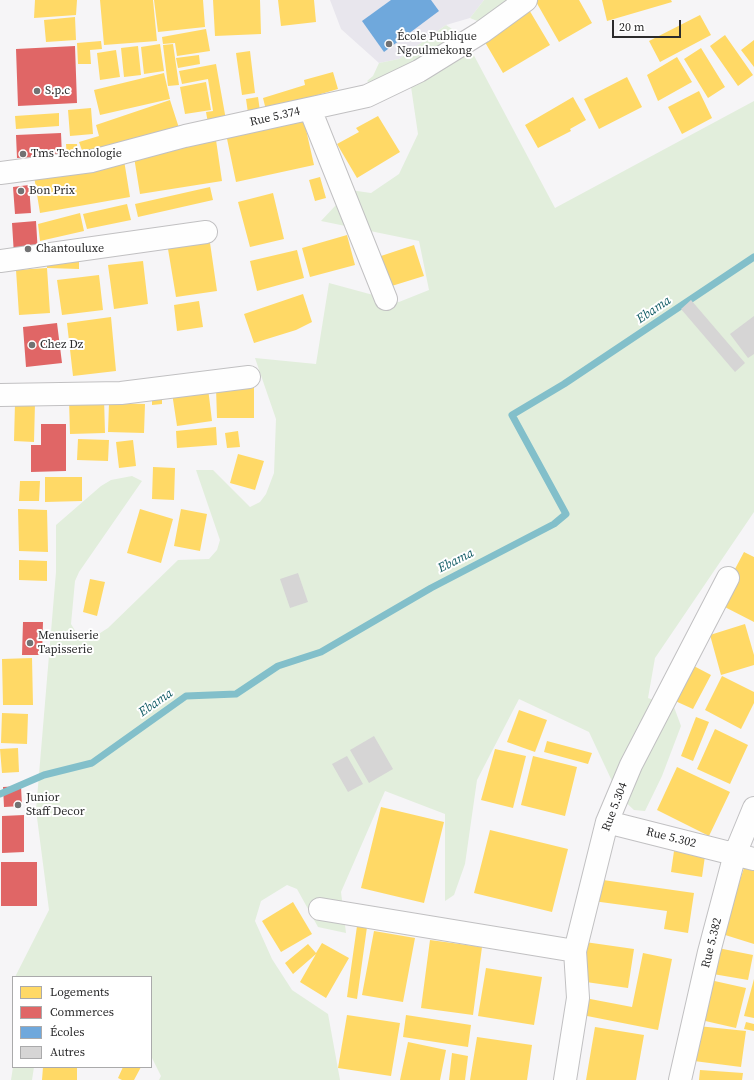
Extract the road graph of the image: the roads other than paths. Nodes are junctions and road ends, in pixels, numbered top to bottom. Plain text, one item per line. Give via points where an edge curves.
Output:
1 (526, 0) edge
2 (310, 109) junction
3 (0, 173) edge
4 (206, 232) dead end
5 (0, 261) edge
6 (386, 299) dead end
7 (249, 377) dead end
8 (0, 395) edge
9 (728, 578) dead end
10 (754, 808) edge
11 (607, 822) junction
12 (745, 857) edge
13 (320, 909) dead end
14 (575, 951) junction
15 (565, 1080) edge
16 (680, 1080) edge

1 - 2 street, Rue 5.374 via 482,32 419,71 367,96
2 - 3 street, Rue 5.374 via 185,136 92,161
2 - 6 street
4 - 5 street
7 - 8 street via 121,392
9 - 11 street, Rue 5.304 via 631,765
10 - 12 street, Rue 5.382
11 - 12 street, Rue 5.302
11 - 14 street, Rue 5.304
12 - 16 street, Rue 5.382 via 709,952
13 - 14 street
14 - 15 street, Rue 5.304 via 578,998

